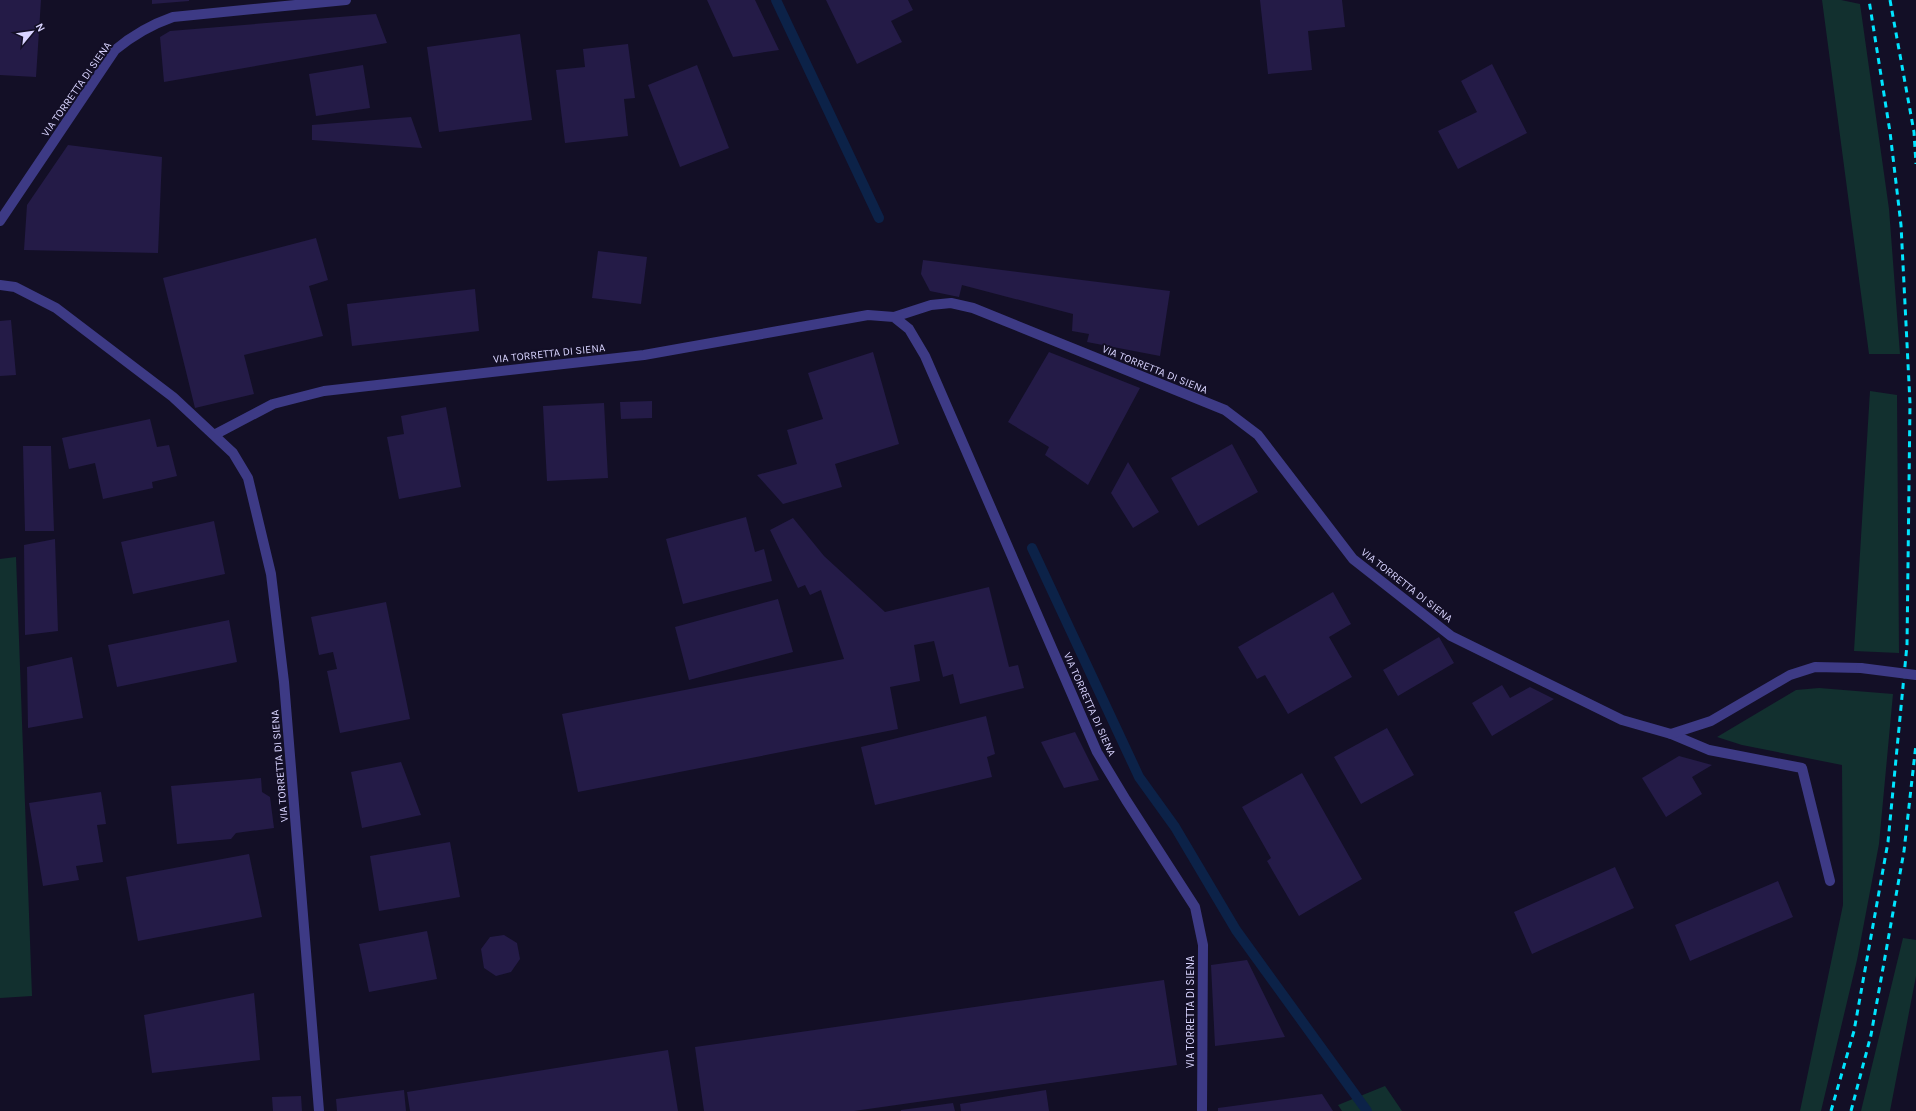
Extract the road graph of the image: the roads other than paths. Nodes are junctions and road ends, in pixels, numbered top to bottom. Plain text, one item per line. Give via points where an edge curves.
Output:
1 (346, 0) edge
2 (0, 221) edge
3 (0, 285) edge
4 (894, 318) junction
5 (214, 435) junction
6 (1916, 675) edge
7 (1671, 734) junction
8 (1830, 881) dead end
9 (319, 1111) edge
10 (1202, 1111) edge

1 - 2 street, VIA TORRETTA DI SIENA via 173,17 131,36 111,56
3 - 5 street, VIA TORRETTA DI SIENA via 15,287 56,308 173,397
4 - 5 street, VIA TORRETTA DI SIENA via 868,315 644,355 324,390 273,404
4 - 7 street, VIA TORRETTA DI SIENA via 932,305 951,303 973,308 1225,410 1258,435 1353,559 1451,636 1622,720
4 - 10 street, VIA TORRETTA DI SIENA via 909,329 925,356 1097,752 1195,907 1203,945
5 - 9 street, VIA TORRETTA DI SIENA via 233,453 248,478 271,574 284,682
6 - 7 street, bridge via 1861,668 1815,667 1790,675 1711,721
7 - 8 street, VIA TORRETTA DI SIENA via 1709,750 1802,768

